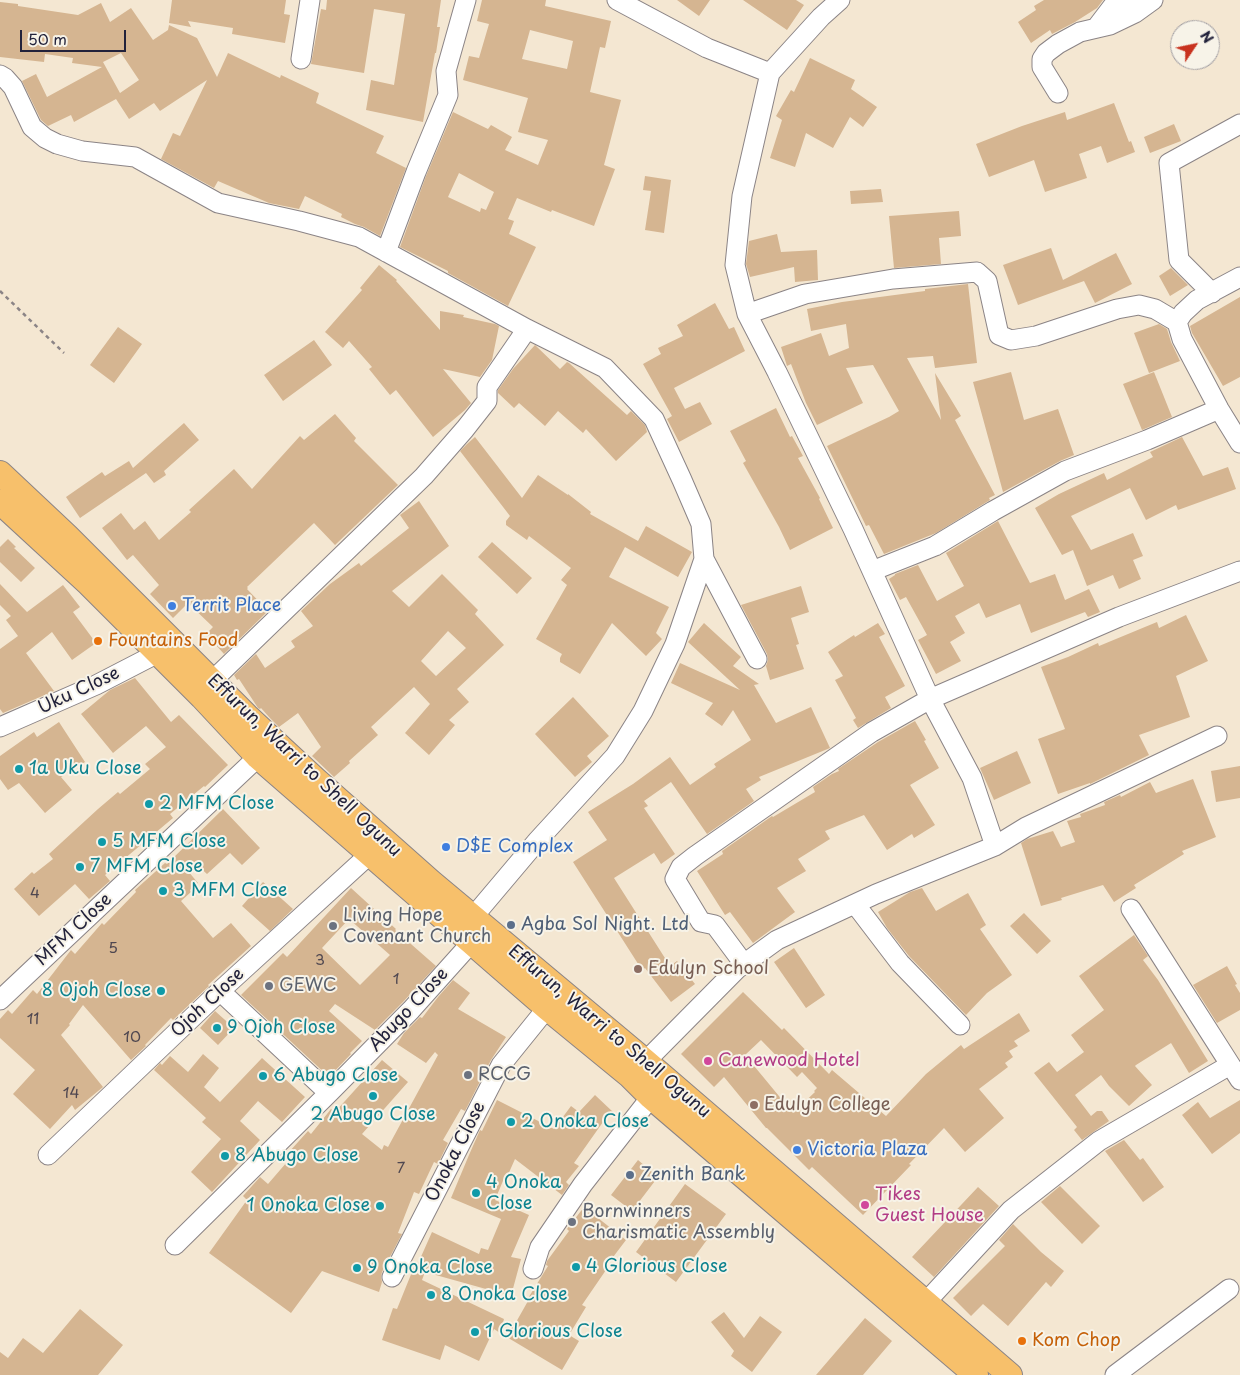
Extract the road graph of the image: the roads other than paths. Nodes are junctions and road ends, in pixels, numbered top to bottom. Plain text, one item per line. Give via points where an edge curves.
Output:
1 (310, 0) edge
2 (466, 0) edge
3 (617, 0) edge
4 (840, 0) edge
5 (1130, 0) edge
6 (1153, 0) edge
7 (1096, 28) junction
8 (301, 59) dead end
9 (770, 73) junction
10 (0, 75) edge
11 (1058, 93) dead end
12 (1240, 124) edge
13 (386, 252) junction
14 (1240, 277) edge
15 (1212, 292) junction
16 (747, 314) junction
17 (1177, 322) junction
18 (527, 329) junction
19 (1219, 409) junction
20 (1240, 443) edge
21 (0, 473) edge
22 (0, 502) edge
23 (704, 558) junction
24 (872, 571) junction
25 (1240, 571) edge
26 (158, 653) junction
27 (757, 659) dead end
28 (212, 681) junction
29 (930, 699) junction
30 (0, 727) edge
31 (1217, 736) dead end
32 (258, 758) junction
33 (995, 846) junction
34 (370, 854) junction
35 (855, 904) junction
36 (1131, 909) dead end
37 (473, 917) junction
38 (472, 942) junction
39 (744, 964) junction
40 (220, 991) junction
41 (0, 1000) edge
42 (547, 1008) junction
43 (960, 1025) dead end
44 (638, 1069) junction
45 (1235, 1072) edge
46 (329, 1093) junction
47 (651, 1097) junction
48 (48, 1154) dead end
49 (175, 1245) dead end
50 (533, 1269) dead end
51 (392, 1277) dead end
52 (1229, 1289) dead end
53 (926, 1302) junction
54 (976, 1375) edge
55 (1010, 1375) edge
56 (1115, 1375) edge

1 - 8 street
2 - 13 street via 446,71 448,95
3 - 9 street via 707,48
4 - 9 street
5 - 7 street via 1112,7
6 - 7 street via 1135,13
7 - 11 street via 1080,32 1058,44 1042,59 1042,68
9 - 16 street via 742,196 735,265
10 - 13 street via 13,87 32,127 57,144 134,158 218,203 359,237
12 - 15 street via 1169,163 1179,260
13 - 18 street
14 - 15 street
15 - 17 street via 1197,300
16 - 17 street via 805,294 893,279 977,272 987,281 999,335 1011,340 1036,336 1139,304 1154,308
16 - 24 street
17 - 19 street
18 - 23 street via 605,368 654,419 701,524
18 - 28 street via 487,387 487,401 424,476
19 - 20 street
19 - 24 street via 1065,471 935,546
21 - 28 main road, Effurun, Warri to Shell Ogunu
22 - 26 main road, Effurun, Warri to Shell Ogunu
23 - 27 street
23 - 37 street via 675,644 643,711 615,756
24 - 29 street
25 - 29 street via 1119,617
26 - 30 street, Uku Close via 96,685
26 - 32 main road, Effurun, Warri to Shell Ogunu
28 - 37 main road, Effurun, Warri to Shell Ogunu via 315,779
29 - 33 street via 972,778
29 - 39 street via 858,741 681,867 675,879 701,922 715,925
31 - 33 street via 1026,827
32 - 34 main road, Effurun, Warri to Shell Ogunu
32 - 41 street, MFM Close
33 - 35 street
34 - 38 main road, Effurun, Warri to Shell Ogunu
34 - 40 street, Ojoh Close
35 - 39 street via 777,940
35 - 43 street via 900,963
36 - 45 street
37 - 44 main road, Effurun, Warri to Shell Ogunu
38 - 42 main road, Effurun, Warri to Shell Ogunu
38 - 46 street, Abugo Close
39 - 44 street
40 - 46 street
40 - 48 street, Ojoh Close
42 - 44 main road, Effurun, Warri to Shell Ogunu
42 - 51 street, Onoka Close via 501,1065
44 - 47 main road, Effurun, Warri to Shell Ogunu
44 - 53 main road, Effurun, Warri to Shell Ogunu
45 - 53 street via 1099,1141 1011,1210
46 - 49 street, Abugo Close
47 - 50 street via 540,1247
47 - 54 main road, Effurun, Warri to Shell Ogunu
52 - 56 street
53 - 55 main road, Effurun, Warri to Shell Ogunu

